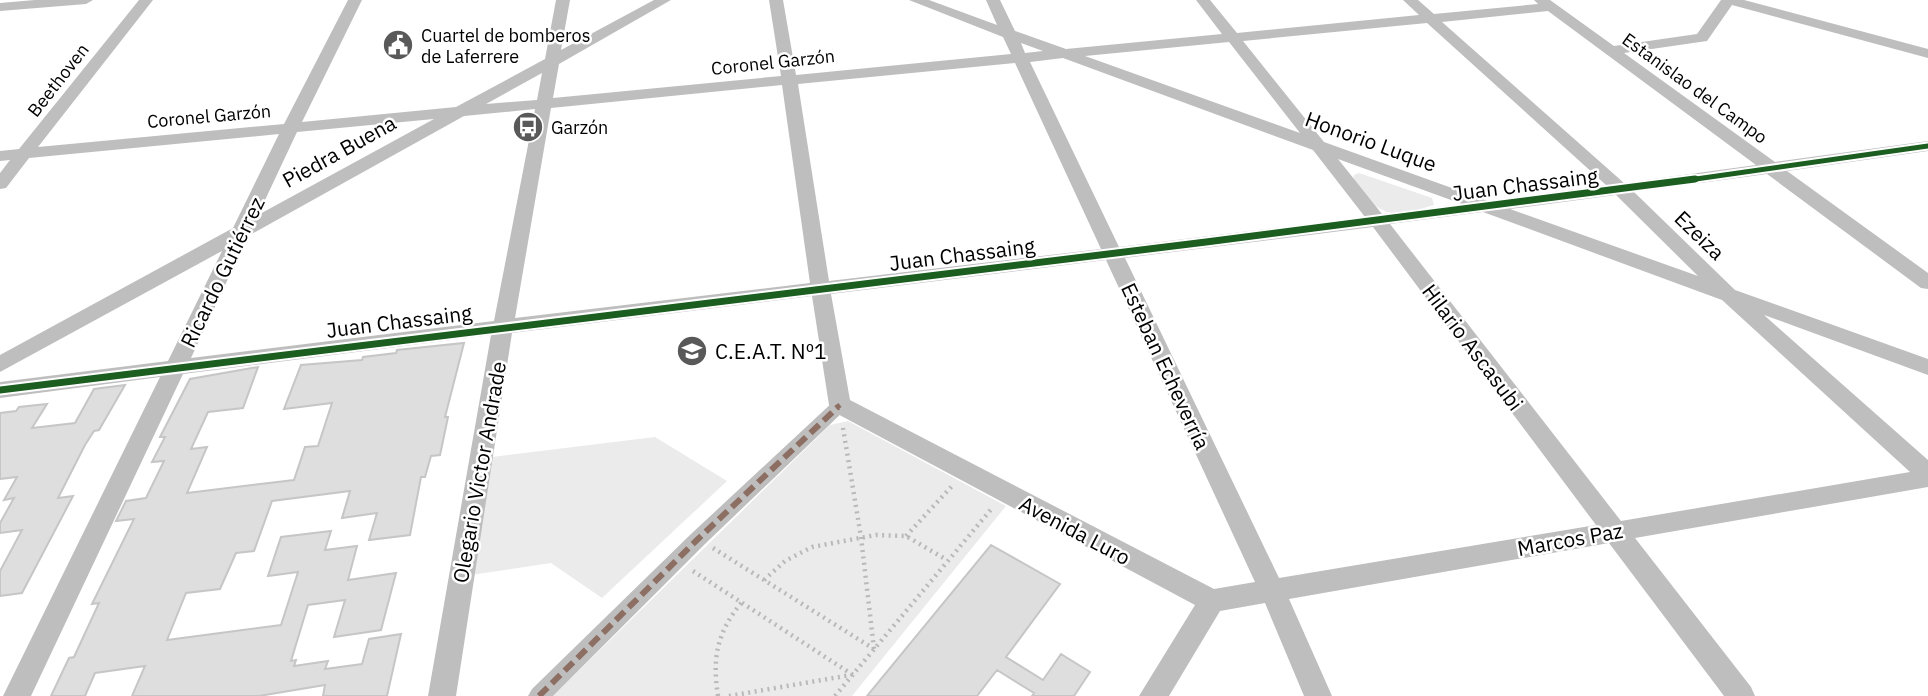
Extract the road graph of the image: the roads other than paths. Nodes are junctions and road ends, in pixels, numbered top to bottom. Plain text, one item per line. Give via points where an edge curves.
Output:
1 (86, 0) edge
2 (146, 0) edge
3 (355, 0) edge
4 (563, 0) edge
5 (664, 0) edge
6 (776, 0) edge
7 (916, 0) edge
8 (993, 0) edge
9 (1203, 0) edge
10 (1410, 0) edge
11 (1728, 0) edge
12 (1546, 4) edge
13 (0, 7) edge
14 (1429, 18) junction
15 (1008, 33) junction
16 (1231, 37) junction
17 (1610, 51) junction
18 (1065, 54) junction
19 (1928, 54) edge
20 (1021, 57) junction
21 (552, 61) junction
22 (790, 80) junction
23 (543, 104) junction
24 (458, 111) junction
25 (291, 128) junction
26 (1315, 145) junction
27 (1928, 146) edge
28 (24, 153) junction
29 (0, 156) edge
30 (1773, 169) junction
31 (0, 184) edge
32 (1622, 191) junction
33 (1483, 206) junction
34 (1377, 220) junction
35 (243, 230) junction
36 (1114, 254) junction
37 (1928, 283) edge
38 (818, 289) junction
39 (1730, 296) junction
40 (503, 326) junction
41 (0, 364) edge
42 (176, 366) junction
43 (1928, 367) edge
44 (0, 390) edge
45 (840, 405) junction
46 (1928, 476) edge
47 (1615, 532) junction
48 (1272, 590) junction
49 (1212, 601) junction
50 (17, 696) edge
51 (442, 696) edge
52 (539, 696) edge
53 (1153, 696) edge
54 (1318, 696) edge
55 (1741, 696) edge

1 - 13 street
2 - 28 street, Beethoven
3 - 25 street, Ricardo Gutiérrez
4 - 21 street, Olegario Victor Andrade
5 - 21 street, Piedra Buena
6 - 22 street
7 - 15 street, Honorio Luque
8 - 15 street, Esteban Echeverría
9 - 16 street, Hilario Ascasubi
10 - 14 street, Ezeiza
11 - 17 street via 1702,38
11 - 19 street
12 - 14 street, Coronel Garzón
12 - 17 street, Estanislao del Campo
14 - 16 street, Coronel Garzón
14 - 32 street, Ezeiza
15 - 18 street, Honorio Luque
15 - 20 street, Esteban Echeverría
16 - 18 street, Coronel Garzón
16 - 26 street, Hilario Ascasubi
17 - 30 street, Estanislao del Campo
18 - 20 street, Coronel Garzón
18 - 26 street, Honorio Luque
20 - 22 street, Coronel Garzón
20 - 36 street, Esteban Echeverría
21 - 23 street, Olegario Victor Andrade
21 - 24 street, Piedra Buena
22 - 23 street, Coronel Garzón
22 - 38 street
23 - 24 street, Coronel Garzón
23 - 40 street, Olegario Victor Andrade
24 - 25 street, Coronel Garzón
24 - 35 street, Piedra Buena
25 - 28 street, Coronel Garzón
25 - 35 street, Ricardo Gutiérrez
26 - 33 street, Honorio Luque
26 - 34 street, Hilario Ascasubi
27 - 30 street, Juan Chassaing
28 - 29 street, Coronel Garzón
28 - 31 street, Beethoven
30 - 32 street, Juan Chassaing
30 - 37 street, Estanislao del Campo
32 - 33 street, Juan Chassaing
32 - 39 street, Ezeiza
33 - 34 street, Juan Chassaing
33 - 39 street, Honorio Luque
34 - 36 street, Juan Chassaing
34 - 47 street, Hilario Ascasubi
35 - 41 street, Piedra Buena
35 - 42 street, Ricardo Gutiérrez
36 - 38 street, Juan Chassaing
36 - 48 street, Esteban Echeverría
38 - 40 street, Juan Chassaing
38 - 45 street
39 - 43 street, Honorio Luque
39 - 46 street, Ezeiza
40 - 42 street, Juan Chassaing
40 - 51 street, Olegario Victor Andrade
42 - 44 street, Juan Chassaing
42 - 50 street, Ricardo Gutiérrez
45 - 49 street, Avenida Luro
45 - 52 street
46 - 47 street, Marcos Paz
47 - 48 street, Marcos Paz
47 - 55 street, Hilario Ascasubi
48 - 49 street, Marcos Paz
48 - 54 street, Esteban Echeverría
49 - 53 street

